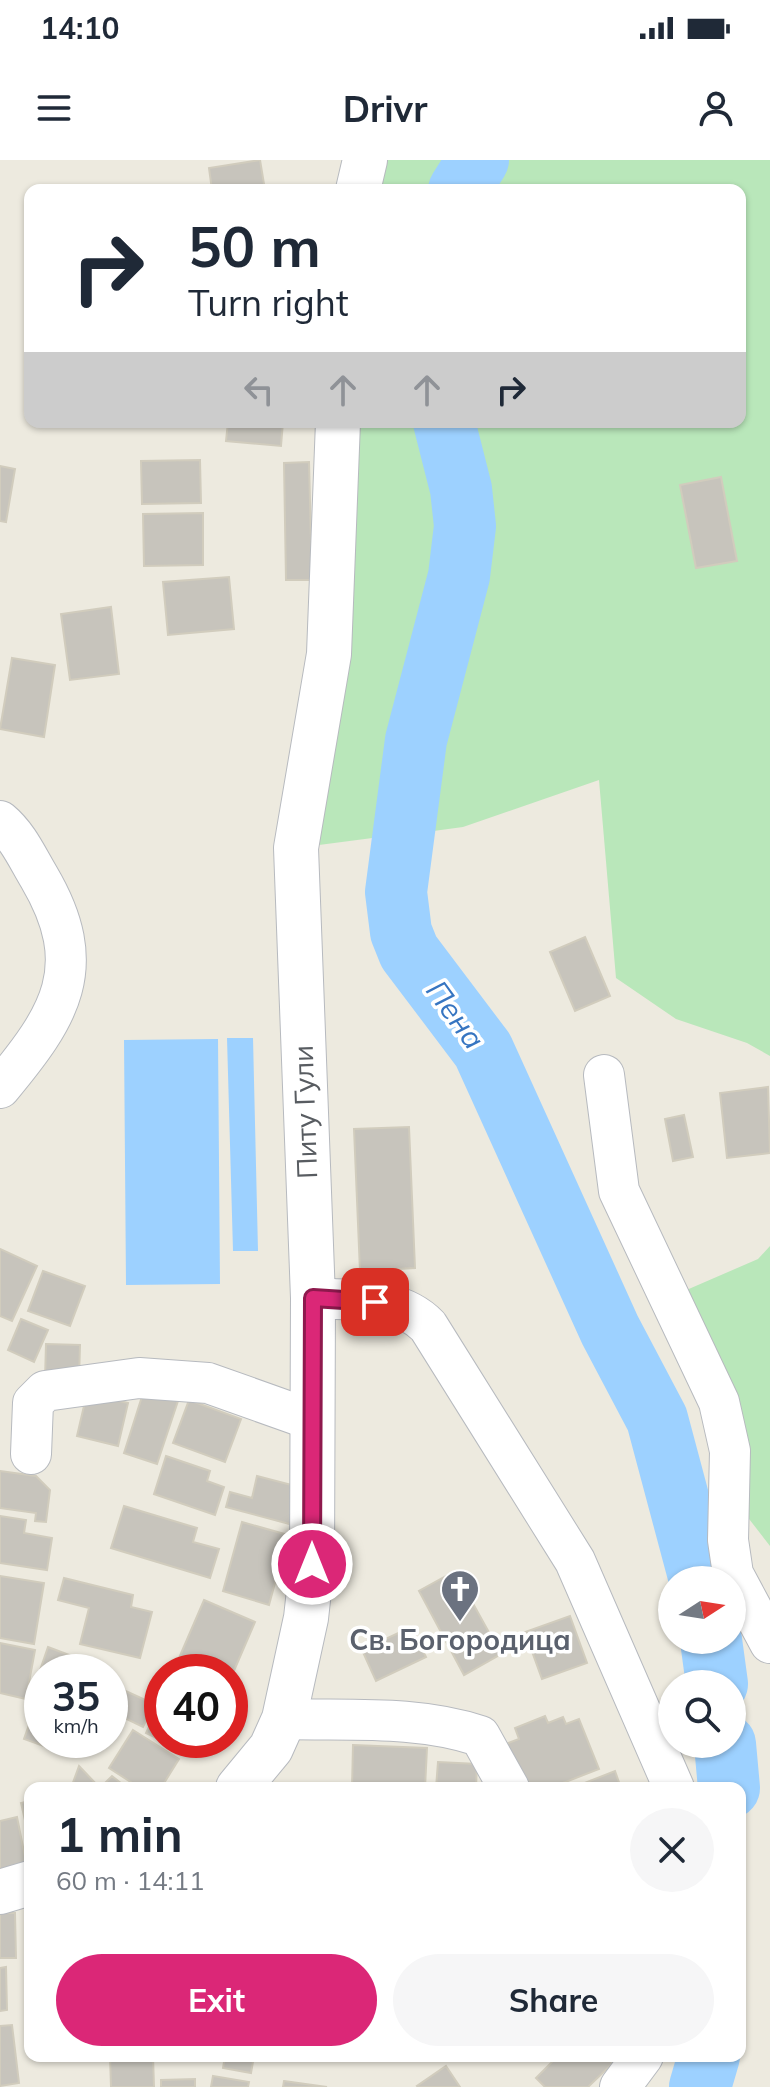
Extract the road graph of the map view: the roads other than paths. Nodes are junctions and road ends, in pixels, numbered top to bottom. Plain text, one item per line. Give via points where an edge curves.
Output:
1 (365, 160) edge
2 (359, 184) edge
3 (338, 428) edge
4 (0, 821) edge
5 (604, 1075) dead end
6 (0, 1088) edge
7 (313, 1298) junction
8 (312, 1420) junction
9 (31, 1454) dead end
10 (770, 1643) edge
11 (284, 1719) junction
12 (243, 1782) edge
13 (506, 1782) edge
14 (671, 1782) edge
15 (24, 1885) edge
16 (0, 1892) edge
17 (639, 2062) edge
18 (620, 2087) edge

1 - 2 street
3 - 7 street, Питу Гули via 329,654 296,848
4 - 6 street via 13,832 47,890 67,953 62,994 50,1025
5 - 10 street via 619,1191 719,1402 730,1451 728,1540 733,1574
7 - 8 street, Питу Гули
7 - 14 street via 396,1305 416,1313 428,1326 575,1561
8 - 9 street via 208,1383 139,1378 45,1391 33,1403
8 - 11 street, Питу Гули via 312,1564
11 - 12 street, Питу Гули via 271,1748
11 - 13 street via 410,1721 454,1728 480,1736
15 - 16 street
17 - 18 street

